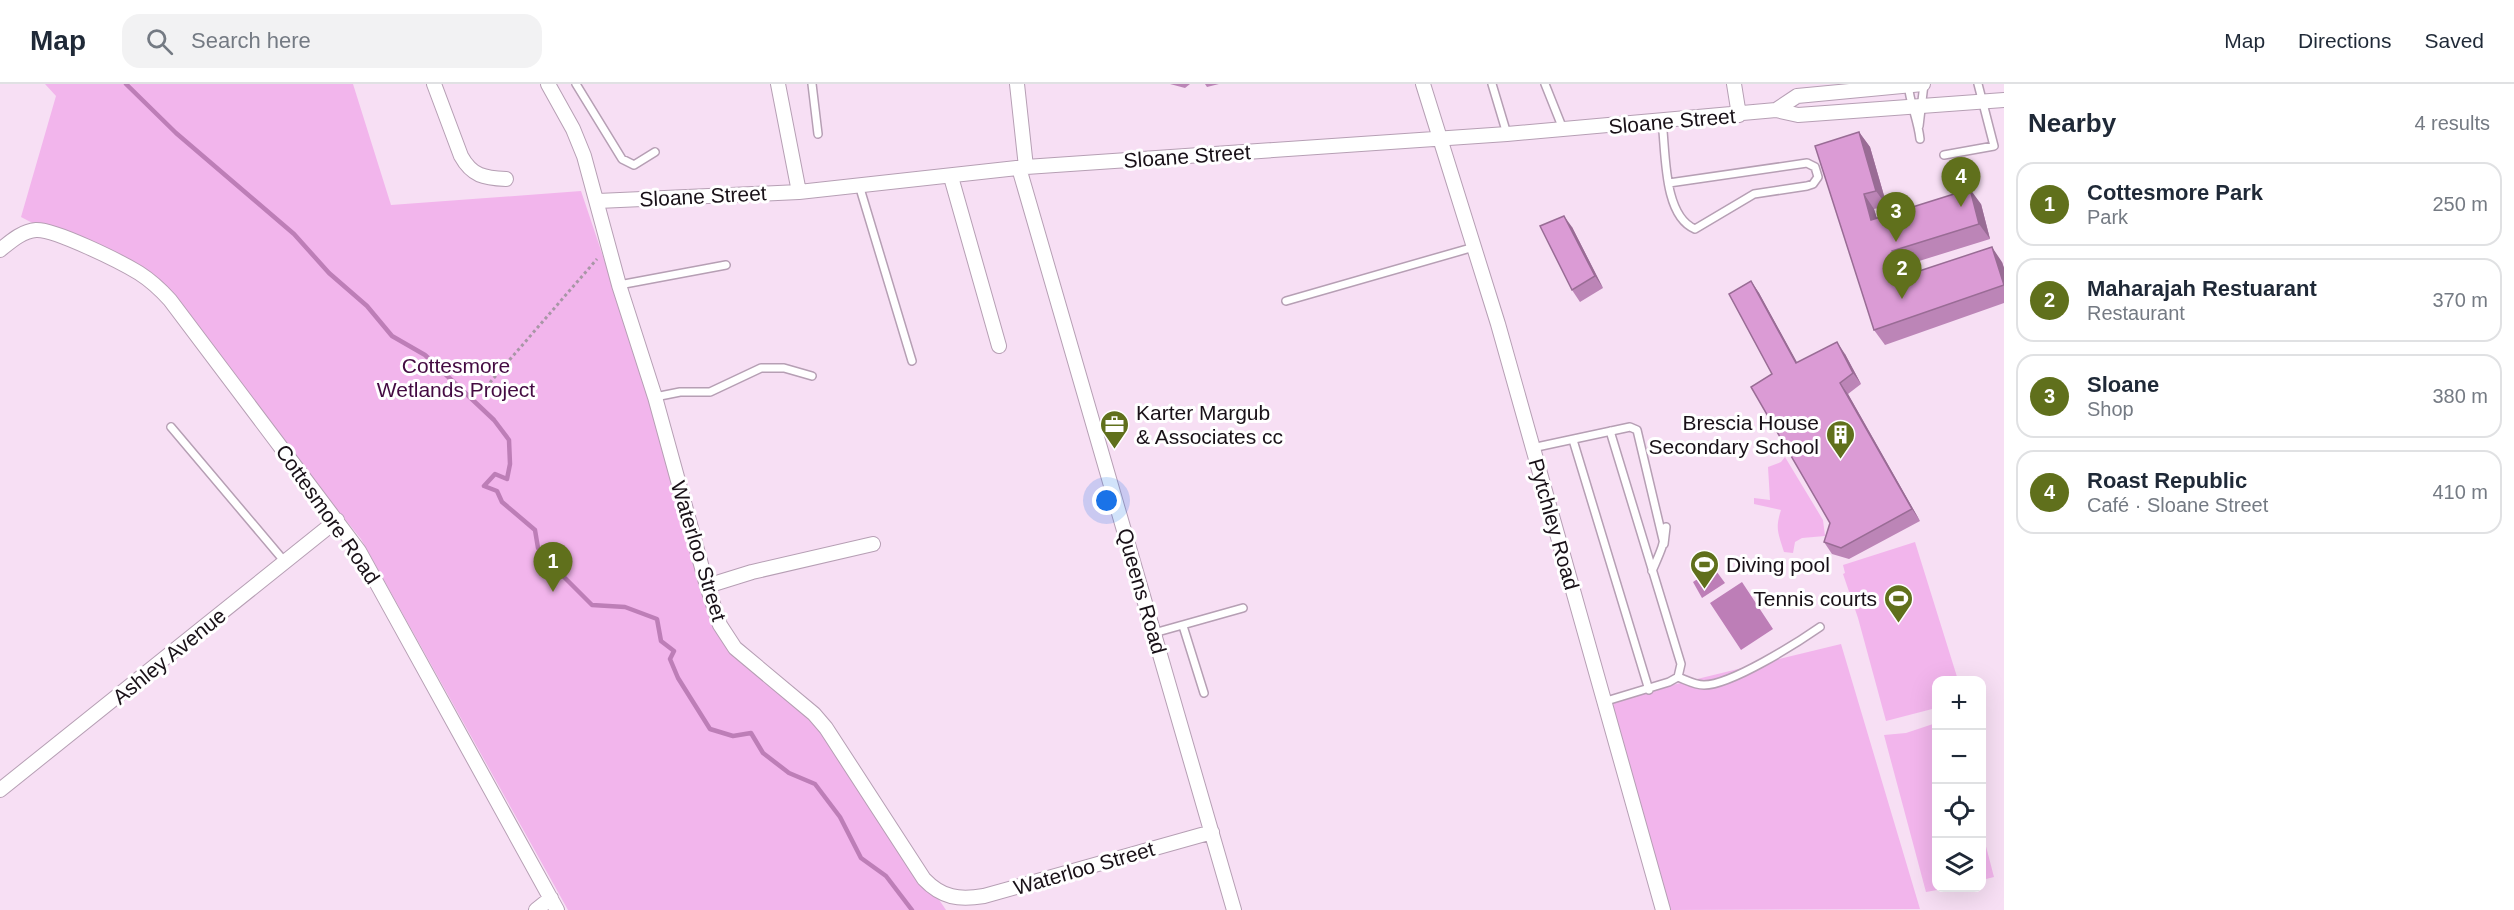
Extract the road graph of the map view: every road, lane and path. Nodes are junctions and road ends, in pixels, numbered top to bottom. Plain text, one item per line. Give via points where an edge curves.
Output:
1 (434, 84) edge
2 (548, 84) edge
3 (576, 84) edge
4 (778, 84) edge
5 (813, 84) edge
6 (1017, 84) edge
7 (1423, 84) edge
8 (1492, 84) edge
9 (1545, 84) edge
10 (1734, 84) edge
11 (1924, 84) edge
12 (1978, 84) edge
13 (1908, 85) edge
14 (1982, 100) junction
15 (2004, 100) edge
16 (1917, 106) junction
17 (1776, 110) junction
18 (1739, 115) junction
19 (1662, 121) junction
20 (1919, 127) junction
21 (1563, 129) junction
22 (818, 134) dead end
23 (1507, 134) junction
24 (1439, 139) junction
25 (1920, 139) dead end
26 (655, 152) dead end
27 (1944, 155) dead end
28 (1023, 168) junction
29 (951, 177) junction
30 (506, 179) dead end
31 (1669, 183) junction
32 (859, 185) junction
33 (799, 192) junction
34 (598, 201) junction
35 (609, 246) junction
36 (1474, 247) junction
37 (0, 250) edge
38 (726, 265) dead end
39 (619, 285) junction
40 (1286, 301) dead end
41 (999, 346) dead end
42 (912, 361) dead end
43 (812, 376) dead end
44 (486, 387) dead end
45 (655, 397) junction
46 (171, 427) dead end
47 (1610, 431) junction
48 (1573, 440) junction
49 (1532, 448) junction
50 (337, 520) junction
51 (873, 544) dead end
52 (285, 562) junction
53 (1652, 571) junction
54 (707, 586) junction
55 (1243, 608) dead end
56 (1183, 626) junction
57 (1820, 627) dead end
58 (1154, 633) junction
59 (1678, 676) junction
60 (1649, 690) junction
61 (1204, 693) dead end
62 (1603, 702) junction
63 (0, 790) edge
64 (1212, 832) junction
65 (554, 904) edge
66 (536, 910) edge
67 (1234, 910) edge
68 (1663, 910) edge

1 - 30 street via 467,166 479,176
2 - 34 street, Waterloo Street via 573,129
3 - 26 lane via 622,159 634,165
4 - 33 street
5 - 22 lane
6 - 28 street, Queens Road
7 - 24 street, Pytchley Road
8 - 23 lane
9 - 21 lane
10 - 18 street
11 - 13 street, Sloane Street
11 - 16 lane
12 - 14 lane
13 - 16 lane
13 - 17 street, Sloane Street via 1797,96
14 - 15 street, Sloane Street
14 - 16 street, Sloane Street
14 - 27 lane via 1994,146
16 - 17 street, Sloane Street via 1798,115
16 - 20 lane
16 - 20 lane
17 - 18 street, Sloane Street
18 - 19 street, Sloane Street
19 - 21 street, Sloane Street
19 - 31 lane
20 - 25 lane
21 - 23 street, Sloane Street
23 - 24 street, Sloane Street
24 - 28 street, Sloane Street
24 - 36 street, Pytchley Road
28 - 29 street, Sloane Street
28 - 58 street, Queens Road
29 - 32 street, Sloane Street
29 - 41 street
31 - 31 lane via 1807,163 1815,167 1818,177 1807,186 1754,194 1695,229 1678,216
32 - 33 street, Sloane Street
32 - 42 lane
33 - 34 street, Sloane Street
34 - 35 street, Waterloo Street
35 - 39 street, Waterloo Street
35 - 44 path
36 - 40 lane
36 - 49 street, Pytchley Road
37 - 50 street, Cottesmore Road via 34,230 59,235 125,265 161,291
38 - 39 lane
39 - 45 street, Waterloo Street
43 - 45 lane via 784,368 761,369 717,390
45 - 54 street, Waterloo Street
46 - 52 lane
47 - 48 lane
47 - 53 lane
47 - 53 lane via 1630,426 1637,430 1664,544
48 - 49 lane
48 - 60 lane
49 - 62 street, Pytchley Road
50 - 52 street, Ashley Avenue
50 - 65 street, Cottesmore Road via 375,579
51 - 54 street
52 - 63 street, Ashley Avenue
53 - 59 lane via 1681,664
54 - 64 street, Waterloo Street via 727,638 826,728 915,867 938,893 955,898 984,896
55 - 56 lane
56 - 58 lane
56 - 61 lane
57 - 59 lane via 1723,681 1704,685
58 - 64 street, Queens Road
59 - 60 lane
60 - 62 lane
62 - 68 street, Pytchley Road
64 - 67 street, Queens Road
65 - 66 street

